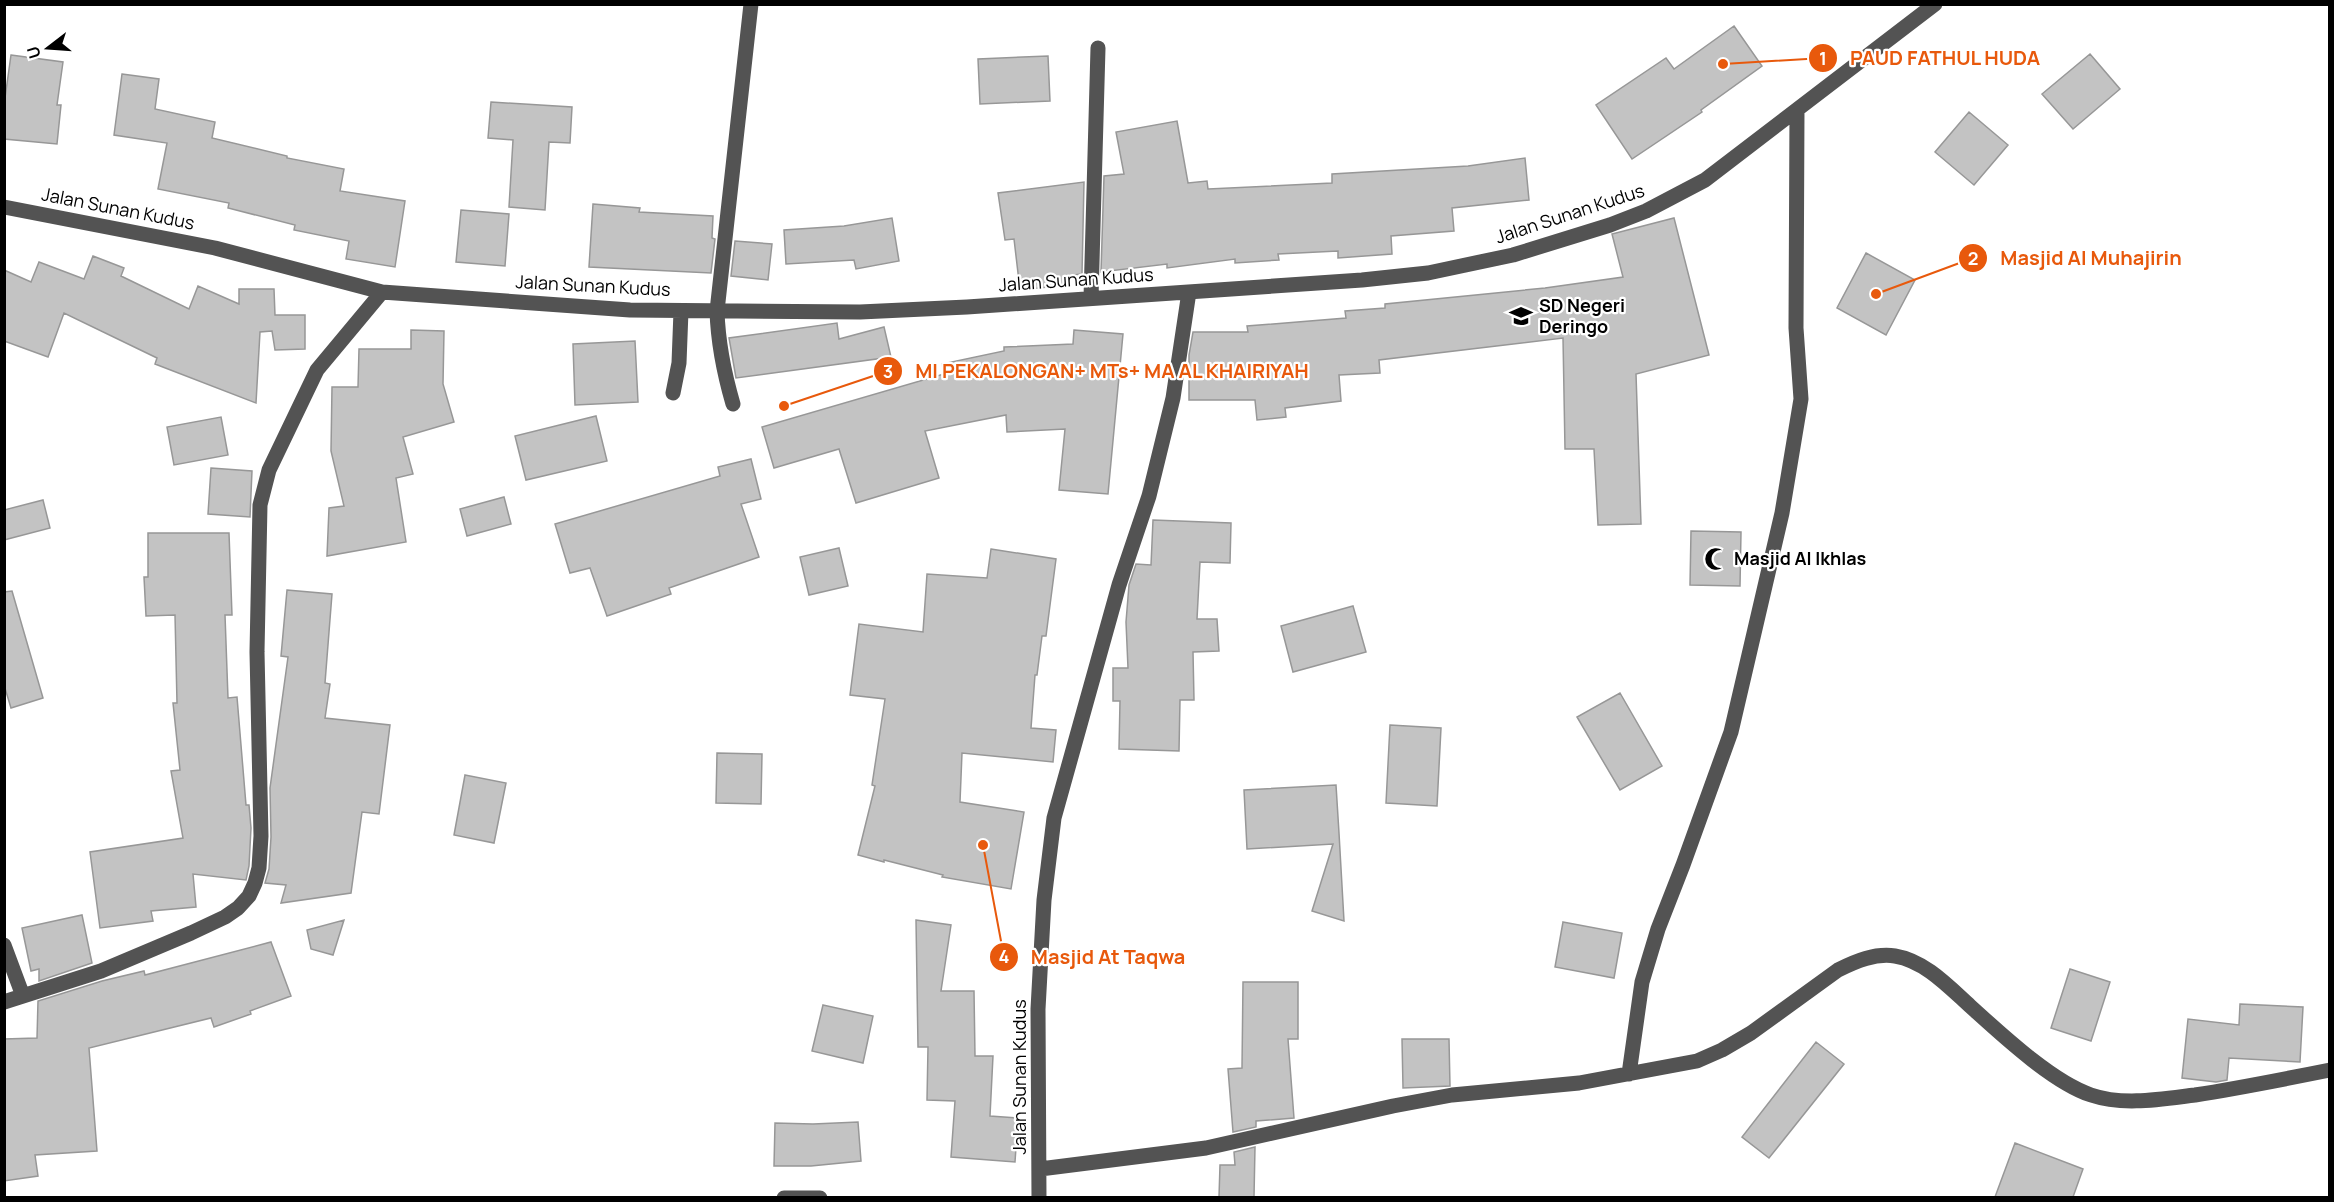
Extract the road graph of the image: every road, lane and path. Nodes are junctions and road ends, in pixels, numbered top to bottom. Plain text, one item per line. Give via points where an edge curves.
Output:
1 (751, 4) edge
2 (1935, 4) edge
3 (1098, 48) dead end
4 (1797, 110) junction
5 (4, 207) edge
6 (382, 292) junction
7 (1189, 292) junction
8 (1091, 298) junction
9 (717, 310) junction
10 (681, 311) junction
11 (673, 393) dead end
12 (733, 404) dead end
13 (4, 945) edge
14 (23, 996) junction
15 (4, 1002) edge
16 (2330, 1070) edge
17 (1629, 1074) junction
18 (1040, 1169) junction
19 (784, 1197) edge
20 (820, 1197) edge
21 (1039, 1197) edge

1 - 9 street
2 - 4 street, Jalan Sunan Kudus
3 - 8 street
4 - 7 street, Jalan Sunan Kudus via 1705,180 1676,197 1610,225 1544,246 1428,273
4 - 17 street via 1796,328 1801,399 1782,513 1731,732 1642,982
5 - 6 street, Jalan Sunan Kudus via 215,248
6 - 10 street, Jalan Sunan Kudus
6 - 14 street via 316,370 268,470 260,505 257,664 261,836 255,884 249,896 238,908 191,933 101,971
7 - 8 street, Jalan Sunan Kudus
7 - 18 street, Jalan Sunan Kudus via 1173,398 1149,496 1119,585 1054,818 1044,900 1038,1009
8 - 9 street, Jalan Sunan Kudus via 860,312
9 - 10 street, Jalan Sunan Kudus
9 - 12 street via 718,337
10 - 11 street via 679,363
13 - 14 street
14 - 15 street
16 - 17 street via 2166,1099 2123,1100 2091,1095 2068,1085 2010,1041 1928,970 1908,960 1882,956 1853,962 1838,970 1768,1022 1722,1050 1697,1061
17 - 18 street via 1579,1083 1452,1095 1206,1148
18 - 21 street, Jalan Sunan Kudus
19 - 20 street

